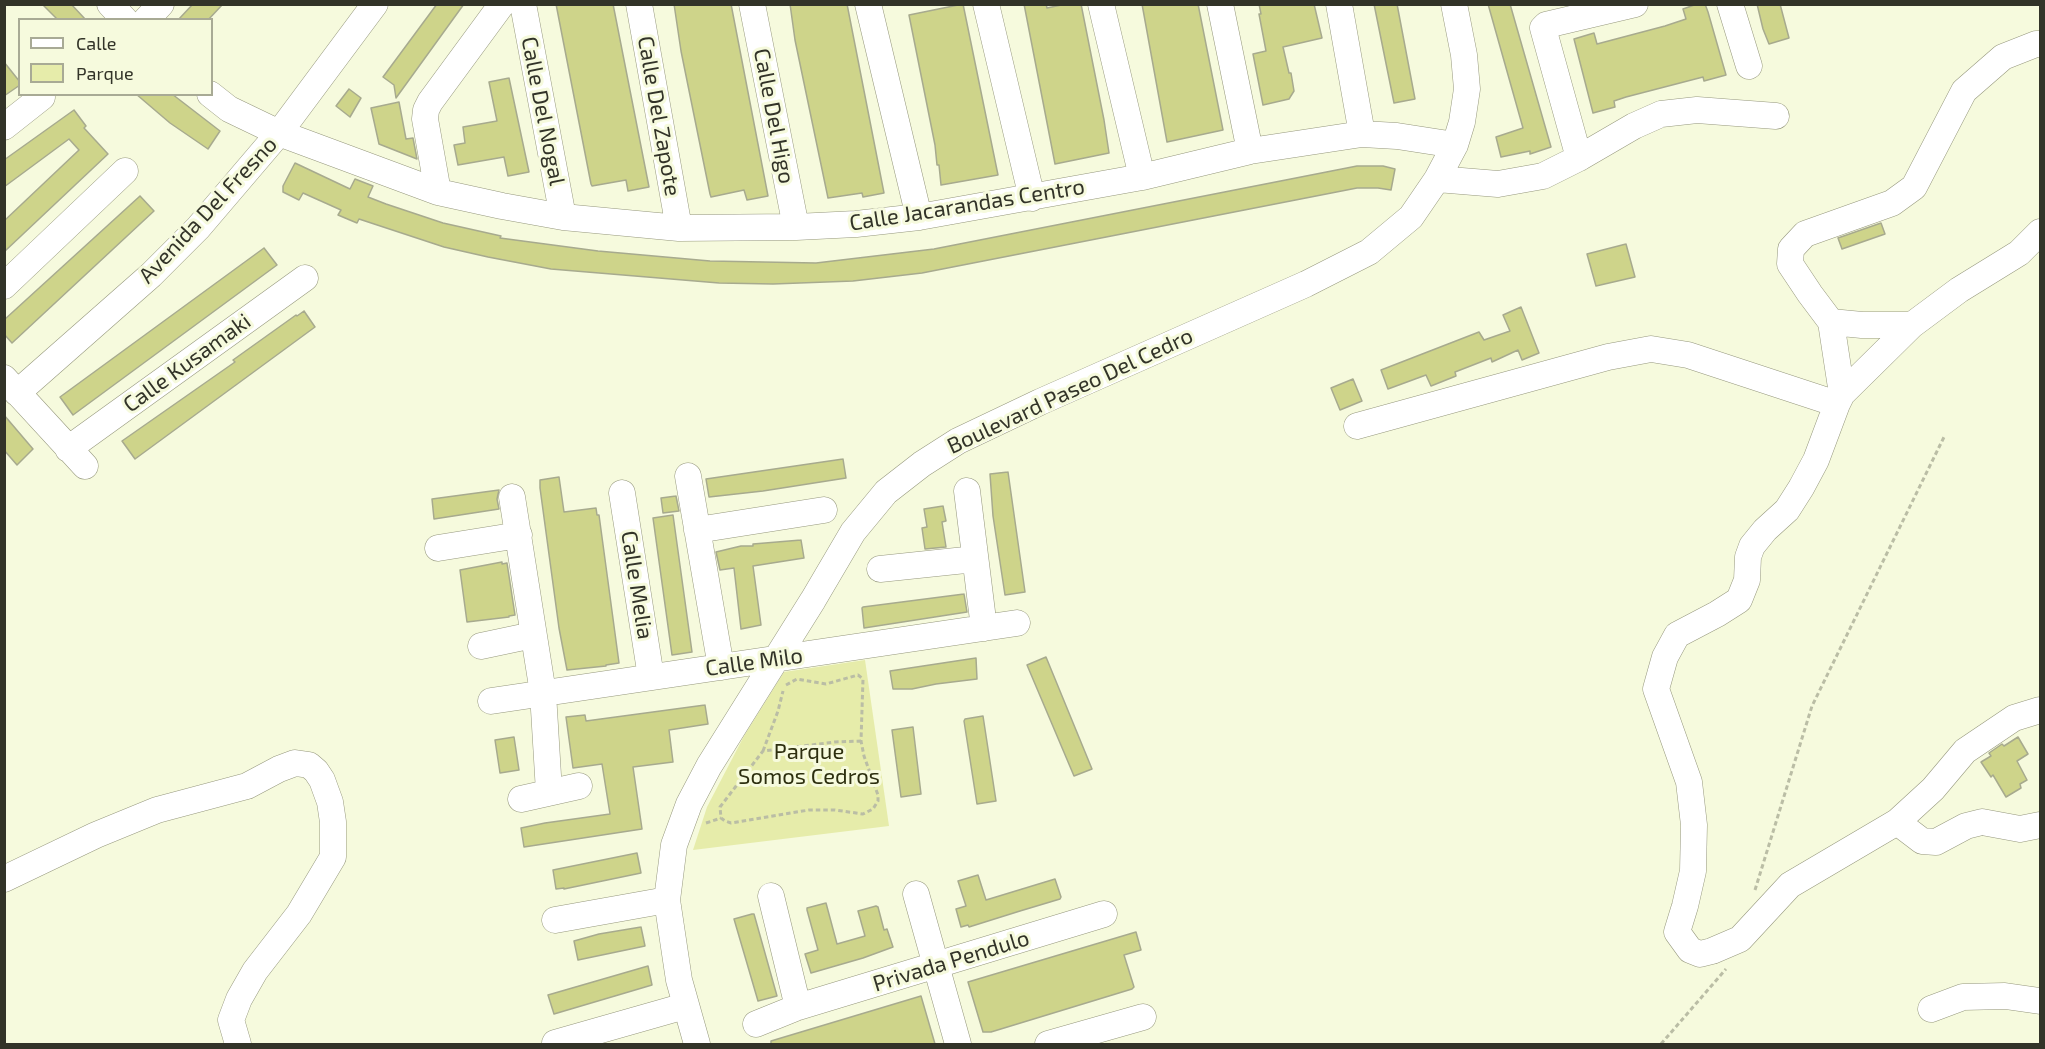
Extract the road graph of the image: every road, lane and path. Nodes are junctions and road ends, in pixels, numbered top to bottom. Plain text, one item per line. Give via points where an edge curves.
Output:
1 (110, 4) edge
2 (161, 4) edge
3 (375, 4) edge
4 (502, 4) edge
5 (523, 4) edge
6 (639, 4) edge
7 (752, 4) edge
8 (868, 4) edge
9 (986, 4) edge
10 (1101, 4) edge
11 (1220, 4) edge
12 (1339, 4) edge
13 (1454, 4) edge
14 (1635, 4) edge
15 (1730, 4) edge
16 (123, 18) edge
17 (148, 18) edge
18 (2040, 44) edge
19 (1749, 66) dead end
20 (42, 96) dead end
21 (213, 96) edge
22 (1776, 116) dead end
23 (4, 126) edge
24 (279, 133) junction
25 (1362, 134) junction
26 (1455, 145) junction
27 (1250, 151) junction
28 (1580, 158) junction
29 (125, 171) dead end
30 (1142, 177) junction
31 (1437, 179) junction
32 (438, 192) junction
33 (1032, 198) junction
34 (563, 217) junction
35 (919, 217) junction
36 (796, 227) junction
37 (679, 228) junction
38 (2040, 232) edge
39 (305, 278) dead end
40 (4, 286) edge
41 (1831, 322) junction
42 (1912, 325) junction
43 (11, 386) edge
44 (1839, 399) junction
45 (1357, 426) dead end
46 (1945, 435) dead end
47 (688, 476) dead end
48 (967, 491) dead end
49 (622, 494) dead end
50 (512, 497) dead end
51 (824, 510) dead end
52 (697, 530) junction
53 (519, 535) junction
54 (438, 548) dead end
55 (975, 559) junction
56 (880, 569) dead end
57 (1017, 623) dead end
58 (984, 628) junction
59 (533, 635) junction
60 (481, 646) dead end
61 (775, 659) junction
62 (721, 667) junction
63 (651, 677) junction
64 (543, 693) junction
65 (491, 700) dead end
66 (2040, 710) edge
67 (861, 741) junction
68 (763, 751) junction
69 (579, 786) dead end
70 (549, 792) junction
71 (521, 799) dead end
72 (1897, 822) junction
73 (2040, 825) edge
74 (4, 879) edge
75 (916, 894) dead end
76 (1753, 894) dead end
77 (771, 896) dead end
78 (667, 900) junction
79 (1104, 914) dead end
80 (555, 921) dead end
81 (1740, 939) junction
82 (936, 966) junction
83 (2040, 1001) edge
84 (685, 1006) junction
85 (798, 1007) junction
86 (1931, 1009) dead end
87 (1143, 1017) dead end
88 (756, 1024) dead end
89 (555, 1043) edge
90 (238, 1044) edge
91 (698, 1044) edge
92 (958, 1044) edge
93 (1048, 1044) edge
94 (1661, 1044) edge

1 - 16 street
2 - 17 street
3 - 24 street, Avenida Del Fresno
4 - 32 street via 426,110
5 - 34 street, Calle Del Nogal
6 - 37 street, Calle Del Zapote
7 - 36 street, Calle Del Higo
8 - 35 street
9 - 33 street
10 - 30 street
11 - 27 street
12 - 25 street
13 - 26 street, Boulevard Paseo Del Cedro via 1467,89
14 - 28 street via 1543,28
15 - 19 street
18 - 41 street via 2003,57 1964,91 1914,188 1892,203 1806,234 1791,249 1790,264
20 - 23 street
21 - 24 street, Calle Jacarandas Centro via 229,109
22 - 28 street via 1698,111 1661,114
24 - 32 street, Calle Jacarandas Centro
24 - 43 street, Avenida Del Fresno via 198,228 151,275
25 - 26 street, Calle Jacarandas Centro
25 - 27 street, Calle Jacarandas Centro
26 - 31 street, Boulevard Paseo Del Cedro
27 - 30 street, Calle Jacarandas Centro
28 - 31 street via 1543,176 1497,184
29 - 40 street
30 - 33 street, Calle Jacarandas Centro
31 - 61 street, Boulevard Paseo Del Cedro via 1411,217 1369,252 958,441 922,464 886,492 853,532
32 - 34 street, Calle Jacarandas Centro
33 - 35 street, Calle Jacarandas Centro
34 - 37 street, Calle Jacarandas Centro
35 - 36 street, Calle Jacarandas Centro
36 - 37 street, Calle Jacarandas Centro
38 - 42 street via 2019,253
39 - 43 street, Calle Kusamaki via 76,457
41 - 42 street
41 - 44 street
42 - 44 street
44 - 45 street via 1688,355 1651,350 1608,357
44 - 81 street via 1801,488 1787,510 1752,546 1747,580 1739,600 1677,635 1665,657 1656,689 1689,782 1694,825 1693,872 1677,932 1690,950 1700,954
46 - 76 path via 1812,706
47 - 52 street
48 - 55 street
49 - 63 street, Calle Melia
50 - 53 street
51 - 52 street
52 - 62 street
53 - 54 street
53 - 59 street
55 - 56 street
55 - 58 street
57 - 58 street, Calle Milo
58 - 61 street, Calle Milo
59 - 60 street
59 - 64 street
61 - 62 street, Calle Milo
61 - 78 street, Boulevard Paseo Del Cedro via 689,804 674,845
62 - 63 street, Calle Milo
63 - 64 street, Calle Milo
64 - 65 street, Calle Milo
64 - 70 street
66 - 72 street via 2014,717 1965,751 1933,789
67 - 68 path
67 - 68 path via 863,679 858,675 826,684 797,679 782,692
67 - 68 path via 878,795 869,812 809,810 725,821 720,807
69 - 70 street
70 - 71 street
72 - 73 street via 1922,841 1936,842 1982,822 2020,829
72 - 81 street via 1790,885
74 - 90 street via 157,810 247,786 295,763 309,765 322,780 330,802 333,856 299,914 255,971 239,999 231,1020
75 - 82 street
77 - 85 street
78 - 80 street
78 - 84 street, Boulevard Paseo Del Cedro
79 - 82 street, Privada Pendulo
81 - 94 path via 1731,964
82 - 85 street, Privada Pendulo
82 - 92 street
83 - 86 street via 2005,996 1964,997
84 - 89 street
84 - 91 street, Boulevard Paseo Del Cedro
85 - 88 street, Privada Pendulo
87 - 93 street

